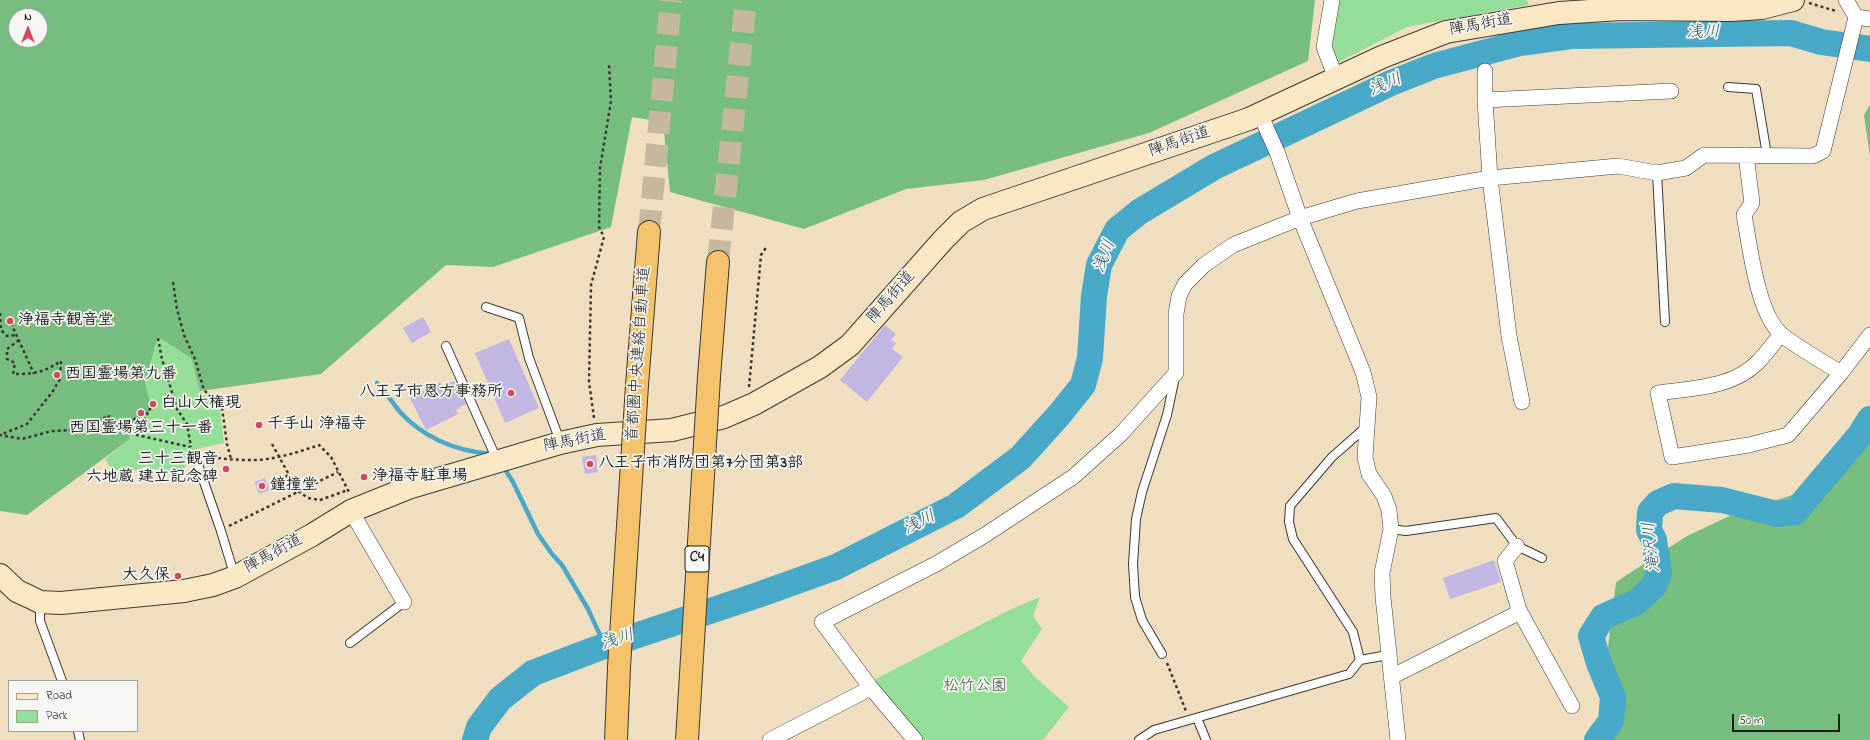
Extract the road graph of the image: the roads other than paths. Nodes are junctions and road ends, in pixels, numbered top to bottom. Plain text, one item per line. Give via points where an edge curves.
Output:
1 (1332, 0) edge
2 (1846, 0) edge
3 (1799, 1) edge
4 (1557, 7) edge
5 (1860, 20) edge
6 (1485, 71) dead end
7 (1336, 78) junction
8 (1728, 87) dead end
9 (1671, 91) dead end
10 (1485, 100) junction
11 (1262, 119) junction
12 (1746, 155) junction
13 (1767, 155) junction
14 (1657, 173) junction
15 (1490, 178) junction
16 (1300, 218) junction
17 (649, 232) tunnel mouth
18 (718, 262) tunnel mouth
19 (486, 307) dead end
20 (1665, 322) dead end
21 (1781, 334) junction
22 (1870, 335) edge
23 (446, 346) dead end
24 (1176, 373) junction
25 (1841, 373) junction
26 (1522, 402) dead end
27 (1365, 428) junction
28 (560, 443) junction
29 (195, 456) road end
30 (498, 460) junction
31 (351, 511) junction
32 (1391, 529) junction
33 (1517, 546) junction
34 (1542, 558) dead end
35 (235, 576) junction
36 (3, 581) edge
37 (40, 602) junction
38 (404, 602) joint
39 (1520, 612) junction
40 (350, 643) dead end
41 (1162, 654) road end
42 (1388, 655) junction
43 (1360, 660) junction
44 (1391, 677) junction
45 (62, 680) edge
46 (871, 688) junction
47 (1572, 706) dead end
48 (1194, 719) junction
49 (616, 740) edge
50 (688, 740) edge
51 (770, 740) edge
52 (915, 740) edge
53 (1140, 740) edge
54 (1206, 740) edge
55 (1398, 740) edge

1 - 7 street via 1324,47
2 - 5 street
3 - 4 main road, 陣馬街道 via 1762,8 1731,10
4 - 7 main road, 陣馬街道 via 1446,32
5 - 13 street via 1843,69 1822,151 1813,156
6 - 10 street
7 - 11 main road, 陣馬街道
8 - 13 lane via 1756,89
9 - 10 street
10 - 15 street
11 - 16 street via 1277,152
11 - 28 main road, 陣馬街道 via 983,209 961,222 943,240 850,345 820,366 754,404 724,417 692,426 672,430 597,435
12 - 13 street
12 - 14 street via 1704,155 1686,168
12 - 21 street via 1752,203 1744,215 1759,289 1769,317
14 - 15 street via 1618,166
14 - 20 lane
15 - 16 street via 1357,201
15 - 26 street via 1509,336
16 - 24 street via 1233,245 1204,265 1185,284 1179,296 1176,314
16 - 27 street via 1362,372 1369,397
17 - 49 highway, 首都圏中央連絡自動車道, bridge
18 - 50 highway, C4, bridge
19 - 28 lane via 519,318 529,358
21 - 25 street
21 - 25 street via 1756,364 1738,376 1720,383 1658,392 1672,457 1749,445 1788,435
22 - 25 street
23 - 30 lane
24 - 41 lane via 1167,415 1142,492 1136,519 1133,564 1136,597 1142,620
24 - 46 street via 1121,434 1073,476 984,536 936,564 822,622
27 - 32 street via 1365,457 1369,474 1384,496
27 - 43 lane via 1332,457 1290,506 1288,522 1293,539 1353,632
28 - 30 main road, 陣馬街道
29 - 35 lane
30 - 31 main road, 陣馬街道 via 408,488
31 - 35 main road, 陣馬街道
31 - 38 street
32 - 33 lane via 1406,531 1496,518
32 - 42 street via 1382,573
33 - 34 lane
33 - 39 street via 1505,560
35 - 37 main road, 陣馬街道 via 213,585 184,591 61,604
36 - 37 main road, 陣馬街道
37 - 45 lane via 40,621
38 - 40 lane
39 - 44 street
39 - 47 street
42 - 43 lane
42 - 44 street
43 - 48 lane via 1348,674
44 - 55 street
46 - 51 street
46 - 52 street
48 - 53 lane via 1154,730
48 - 54 lane

